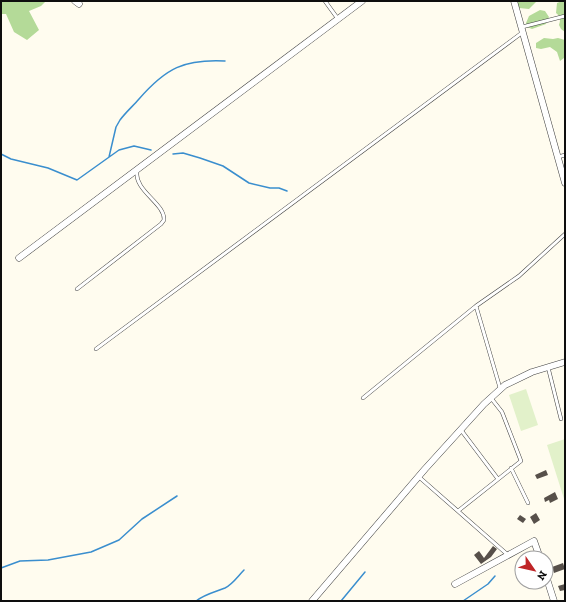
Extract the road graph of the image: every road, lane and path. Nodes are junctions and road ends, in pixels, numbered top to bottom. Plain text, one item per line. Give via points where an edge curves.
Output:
1 (325, 1) edge
2 (362, 1) edge
3 (514, 1) edge
4 (565, 16) edge
5 (338, 19) junction
6 (523, 29) junction
7 (565, 155) edge
8 (558, 157) junction
9 (138, 170) junction
10 (565, 183) edge
11 (565, 234) edge
12 (19, 258) dead end
13 (77, 289) dead end
14 (476, 306) junction
15 (96, 349) dead end
16 (565, 362) edge
17 (548, 367) junction
18 (500, 390) junction
19 (363, 398) dead end
20 (491, 398) junction
21 (561, 419) dead end
22 (461, 430) junction
23 (511, 468) junction
24 (418, 476) junction
25 (498, 478) junction
26 (528, 503) dead end
27 (458, 511) junction
28 (517, 550) edge
29 (537, 550) edge
30 (514, 552) edge
31 (508, 555) junction
32 (455, 584) dead end
33 (550, 590) edge
34 (312, 601) edge
35 (554, 601) edge

1 - 5 lane
2 - 5 street
3 - 6 street
4 - 6 lane
5 - 9 street
6 - 8 street
6 - 15 lane
7 - 8 lane
8 - 10 street
9 - 12 street
9 - 13 lane via 138,180 162,213 162,222
11 - 14 lane via 519,276
14 - 18 lane
14 - 19 lane
16 - 17 street
17 - 18 street via 532,372
17 - 21 lane
18 - 20 street
20 - 22 street
20 - 23 lane via 502,412 521,460
22 - 24 street
22 - 25 lane
23 - 25 lane
23 - 26 lane
24 - 27 lane
24 - 34 street
25 - 27 lane
27 - 31 lane
28 - 29 street via 534,541
30 - 31 street
31 - 32 street
33 - 35 street

